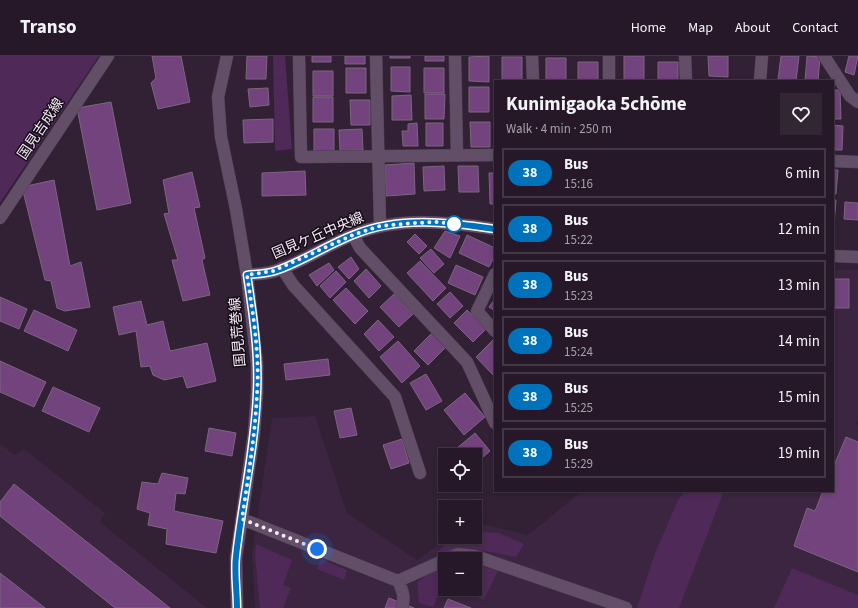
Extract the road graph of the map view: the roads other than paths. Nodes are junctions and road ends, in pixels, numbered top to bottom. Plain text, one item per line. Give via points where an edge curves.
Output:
1 (108, 56) edge
2 (227, 56) edge
3 (299, 56) edge
4 (376, 56) edge
5 (456, 56) edge
6 (532, 56) edge
7 (609, 56) edge
8 (685, 56) edge
9 (762, 56) edge
10 (824, 56) edge
11 (533, 80) edge
12 (610, 80) edge
13 (686, 80) edge
14 (760, 80) edge
15 (858, 102) edge
16 (457, 155) junction
17 (494, 155) edge
18 (378, 156) junction
19 (834, 161) edge
20 (858, 162) edge
21 (0, 218) edge
22 (380, 226) junction
23 (494, 229) edge
24 (353, 235) junction
25 (834, 256) edge
26 (858, 257) edge
27 (282, 268) junction
28 (247, 275) junction
29 (494, 278) edge
30 (494, 330) edge
31 (494, 421) edge
32 (420, 473) dead end
33 (242, 519) junction
34 (482, 558) edge
35 (438, 563) edge
36 (398, 581) junction
37 (237, 608) edge
38 (402, 608) edge
39 (626, 608) edge

1 - 21 street, 国見吉成線
2 - 28 street, 国見荒巻線 via 218,97 221,137
3 - 18 street via 301,157
4 - 18 street
5 - 16 street
6 - 11 street
7 - 12 street
8 - 13 street
9 - 14 street
10 - 15 street via 850,96
16 - 17 street
16 - 18 street
18 - 22 street
19 - 20 street
22 - 23 street, 国見ケ丘中央線 via 438,222
22 - 24 street, 国見ケ丘中央線
24 - 27 street, 国見ケ丘中央線
24 - 31 street via 360,248 467,362
25 - 26 street
27 - 28 street, 国見ケ丘中央線
27 - 32 street via 288,280 395,397
28 - 33 street, 国見荒巻線 via 258,393
29 - 30 street via 477,311
33 - 36 street
33 - 37 street, 国見荒巻線 via 236,558
34 - 39 street
35 - 36 street
36 - 38 street via 405,600

